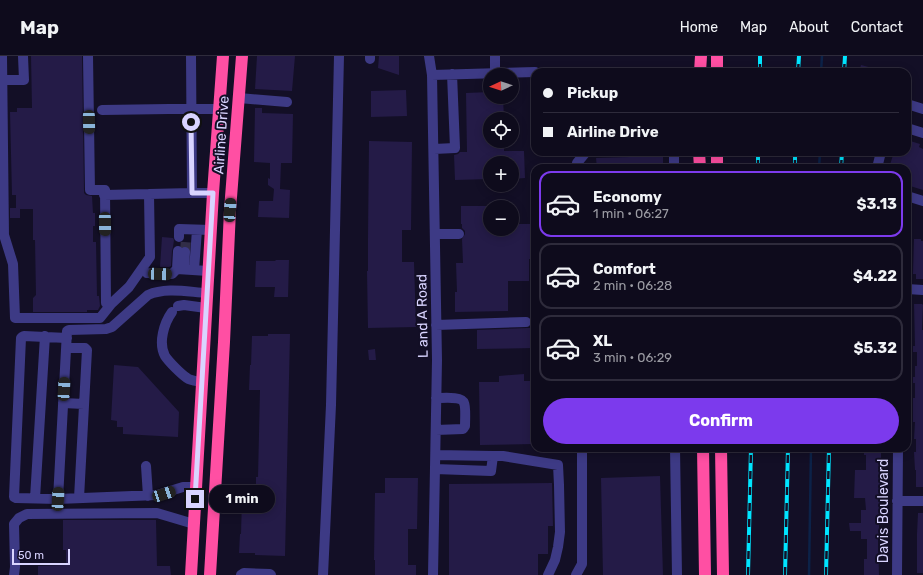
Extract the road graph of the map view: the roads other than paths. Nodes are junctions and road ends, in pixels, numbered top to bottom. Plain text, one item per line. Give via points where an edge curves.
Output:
1 (2, 56) edge
2 (23, 56) edge
3 (88, 56) edge
4 (191, 56) edge
5 (222, 56) edge
6 (242, 56) edge
7 (339, 56) edge
8 (429, 56) edge
9 (496, 56) edge
10 (701, 56) edge
11 (717, 56) edge
12 (495, 68) edge
13 (700, 68) edge
14 (717, 68) edge
15 (519, 72) edge
16 (531, 72) edge
17 (483, 73) edge
18 (452, 74) junction
19 (432, 75) junction
20 (2, 80) junction
21 (238, 98) junction
22 (287, 102) dead end
23 (911, 105) edge
24 (89, 108) junction
25 (191, 108) junction
26 (218, 109) junction
27 (923, 109) edge
28 (911, 129) edge
29 (923, 133) edge
30 (434, 149) junction
31 (583, 156) edge
32 (577, 164) edge
33 (192, 193) junction
34 (213, 193) junction
35 (149, 194) junction
36 (104, 195) junction
37 (911, 197) edge
38 (923, 201) edge
39 (211, 230) junction
40 (435, 234) junction
41 (459, 234) dead end
42 (182, 252) tunnel mouth
43 (228, 264) junction
44 (208, 267) junction
45 (185, 269) junction
46 (147, 273) dead end
47 (911, 289) edge
48 (923, 290) edge
49 (207, 293) junction
50 (112, 303) junction
51 (206, 308) junction
52 (526, 322) dead end
53 (436, 325) junction
54 (45, 336) junction
55 (66, 343) junction
56 (202, 382) junction
57 (436, 398) junction
58 (63, 403) junction
59 (84, 404) junction
60 (436, 430) junction
61 (582, 452) edge
62 (675, 452) edge
63 (703, 452) edge
64 (721, 452) edge
65 (898, 452) edge
66 (436, 455) junction
67 (492, 456) junction
68 (146, 466) dead end
69 (435, 469) junction
70 (196, 487) junction
71 (148, 496) junction
72 (35, 498) junction
73 (79, 498) junction
74 (58, 499) junction
75 (897, 501) junction
76 (923, 501) edge
77 (194, 524) junction
78 (14, 575) edge
79 (191, 575) edge
80 (209, 575) edge
81 (241, 575) edge
82 (271, 575) edge
83 (323, 575) edge
84 (433, 575) edge
85 (548, 575) edge
86 (576, 575) edge
87 (677, 575) edge
88 (705, 575) edge
89 (723, 575) edge
90 (897, 575) edge

1 - 20 street
2 - 20 street via 24,80
3 - 24 street
4 - 25 street
5 - 26 highway, Airline Drive
6 - 21 highway, Airline Drive
7 - 83 street via 331,405
8 - 19 street, L and A Road
9 - 12 street
10 - 13 highway
11 - 14 highway
15 - 16 street
17 - 18 street
18 - 19 street
18 - 30 street via 455,148
19 - 30 street, L and A Road
20 - 50 street via 4,235 13,264 15,318 100,318
21 - 22 street
21 - 43 highway, Airline Drive
23 - 27 street
24 - 25 street
24 - 36 street via 90,190 105,190
25 - 26 street
25 - 33 street
26 - 34 highway, Airline Drive
28 - 29 street
30 - 40 street, L and A Road
31 - 32 street
33 - 34 street
33 - 35 street
34 - 39 highway, Airline Drive
35 - 36 street
35 - 50 street via 150,257 129,287
36 - 50 street via 106,303
37 - 38 street
39 - 44 highway, Airline Drive
39 - 45 street via 187,234
40 - 41 street
40 - 53 street, L and A Road
42 - 45 street
43 - 44 highway
43 - 80 highway, Airline Drive
44 - 45 street
44 - 49 highway, Airline Drive
45 - 46 street via 172,274
47 - 48 street
49 - 51 highway, Airline Drive
49 - 55 street via 155,292 148,295 112,327 69,330
51 - 56 highway, Airline Drive
51 - 56 street via 184,304 175,309 163,330 165,356 188,379
52 - 53 street
53 - 57 street, L and A Road
54 - 55 street
54 - 72 street
54 - 72 street via 21,338 14,495 16,498
55 - 58 street
55 - 59 street via 87,350
56 - 70 highway, Airline Drive
57 - 60 street, L and A Road
57 - 60 street via 462,399 465,403 465,426 463,429
58 - 59 street
58 - 74 street
59 - 73 street
60 - 66 street, L and A Road
61 - 86 street via 582,564
62 - 87 street
63 - 88 highway
64 - 89 highway
65 - 75 street, Davis Boulevard
66 - 67 street
66 - 69 street, L and A Road
67 - 69 street via 491,471
67 - 85 street via 558,465 560,532 555,560
68 - 71 street
69 - 84 street, L and A Road
70 - 71 street via 183,487 160,495
70 - 77 highway, Airline Drive
71 - 73 street
72 - 74 street
73 - 74 street
75 - 76 street
75 - 90 street, Davis Boulevard
77 - 78 street via 157,513 27,514 14,524
77 - 79 highway, Airline Drive
77 - 80 highway via 205,528
81 - 82 street

